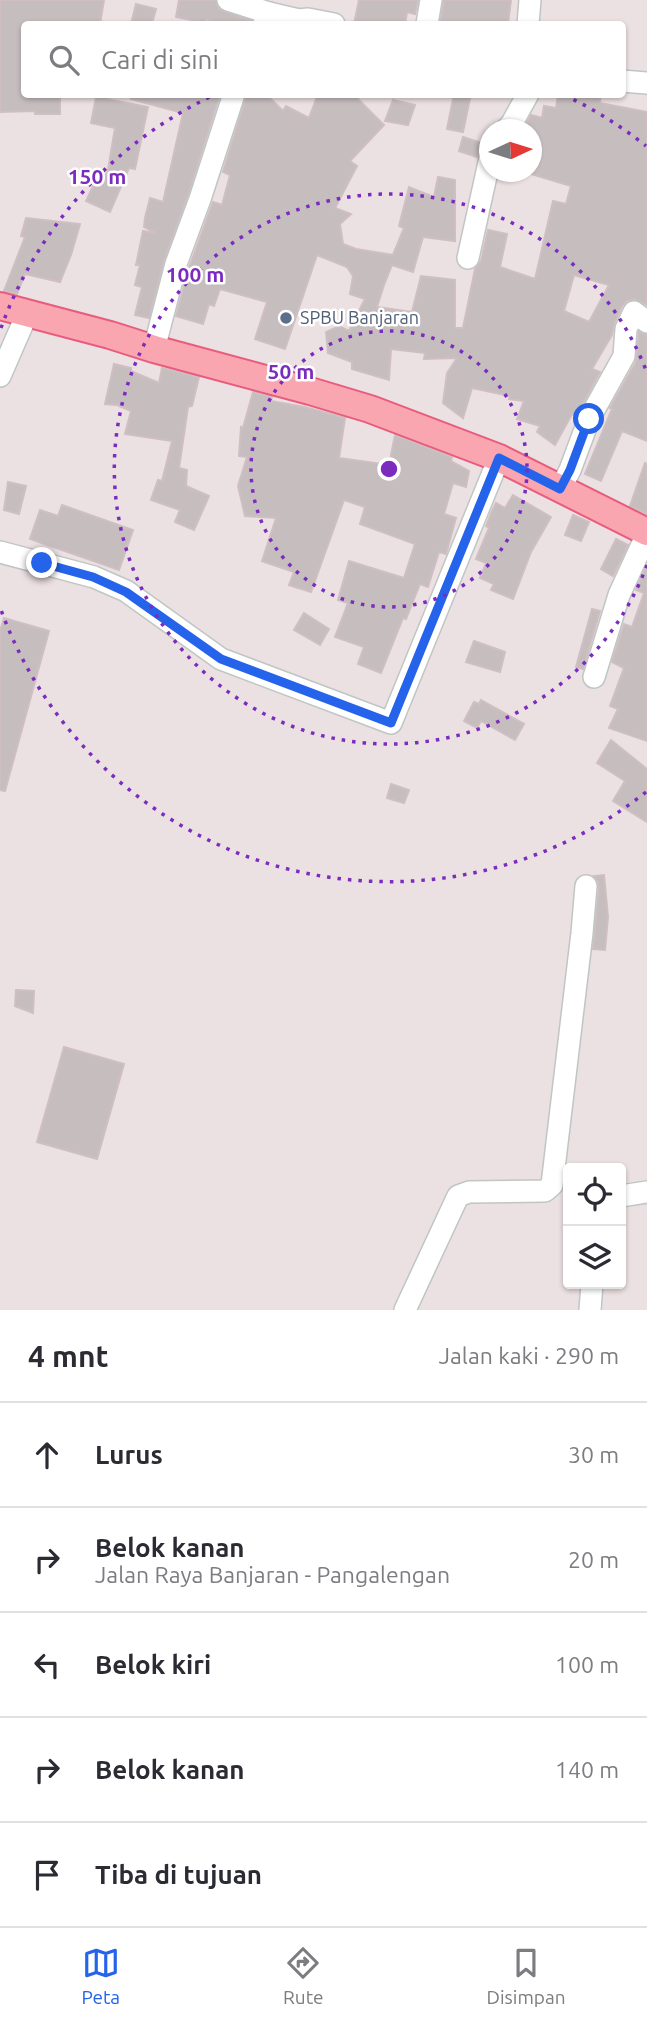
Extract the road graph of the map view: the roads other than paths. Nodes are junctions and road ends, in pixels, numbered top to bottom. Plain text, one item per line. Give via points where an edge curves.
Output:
1 (228, 0) edge
2 (431, 0) edge
3 (530, 0) edge
4 (309, 10) edge
5 (267, 19) edge
6 (329, 21) edge
7 (428, 21) edge
8 (528, 21) edge
9 (626, 81) edge
10 (647, 83) edge
11 (233, 98) edge
12 (526, 98) edge
13 (514, 119) edge
14 (484, 182) edge
15 (468, 258) dead end
16 (0, 306) edge
17 (27, 314) junction
18 (647, 321) edge
19 (154, 349) junction
20 (0, 376) edge
21 (499, 458) junction
22 (560, 489) junction
23 (647, 533) edge
24 (0, 552) edge
25 (594, 677) dead end
26 (586, 886) dead end
27 (647, 1192) edge
28 (626, 1195) edge
29 (592, 1289) edge
30 (405, 1310) edge
31 (590, 1310) edge

1 - 5 street
2 - 7 street
3 - 8 street
4 - 5 street via 299,20
4 - 6 street
9 - 10 street
11 - 19 street via 176,264
12 - 13 street
14 - 15 street
16 - 17 main road
17 - 19 main road
17 - 20 street
18 - 22 street via 634,312 626,329 624,356 589,419
19 - 21 main road via 370,409
21 - 22 main road
21 - 24 street via 391,723 221,659 126,592 93,577
22 - 23 main road
23 - 25 street via 619,596
26 - 30 street via 552,1185 545,1191 458,1196
27 - 28 street
29 - 31 street

